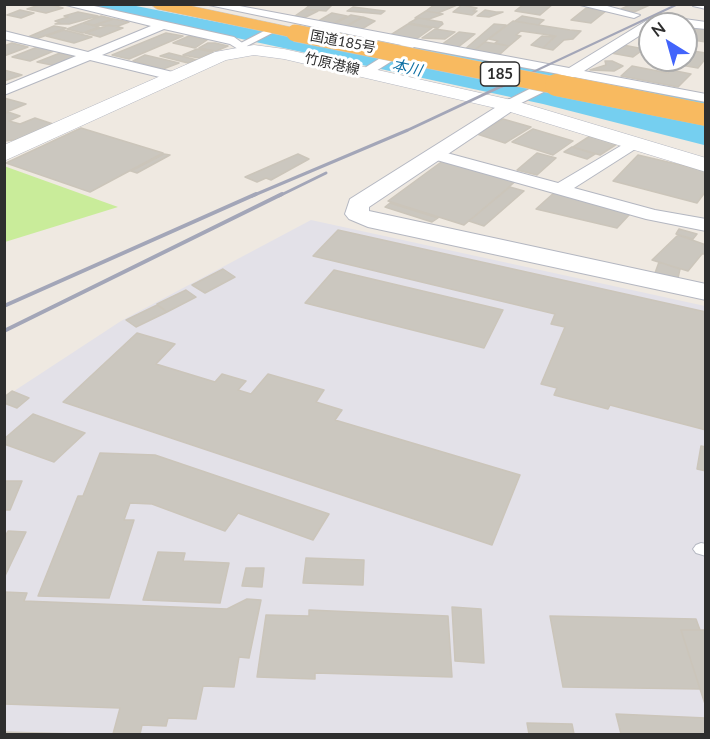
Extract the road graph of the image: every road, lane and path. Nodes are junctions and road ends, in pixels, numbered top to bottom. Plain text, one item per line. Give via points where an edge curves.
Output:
1 (67, 4) edge
2 (157, 4) edge
3 (183, 4) edge
4 (208, 4) edge
5 (581, 4) edge
6 (696, 4) edge
7 (705, 6) edge
8 (631, 10) edge
9 (680, 12) edge
10 (280, 20) junction
11 (161, 26) junction
12 (300, 30) junction
13 (638, 32) edge
14 (6, 36) edge
15 (410, 44) junction
16 (246, 46) junction
17 (93, 55) junction
18 (370, 71) junction
19 (570, 74) junction
20 (176, 76) junction
21 (4, 91) edge
22 (705, 98) edge
23 (516, 102) junction
24 (705, 107) edge
25 (705, 115) edge
26 (634, 143) junction
27 (7, 150) edge
28 (432, 154) junction
29 (705, 165) edge
30 (562, 188) junction
31 (705, 225) edge
32 (705, 292) edge

1 - 11 street
2 - 12 highway, 国道185号 / 185
3 - 10 highway, 国道185号 / 185
4 - 10 street
5 - 8 street
6 - 7 street
6 - 9 street
10 - 12 highway, 国道185号 / 185
10 - 15 street
10 - 16 street
11 - 16 street
11 - 17 street
12 - 24 highway, 国道185号 / 185
12 - 25 highway, 国道185号 / 185, bridge
13 - 19 street
14 - 17 street
15 - 18 street
15 - 19 street
16 - 18 main road, 竹原港線
16 - 20 main road, 竹原港線
17 - 20 street
17 - 21 street
18 - 23 main road, 竹原港線
19 - 22 street
19 - 23 street
20 - 27 main road, 竹原港線
23 - 26 main road, 竹原港線
23 - 28 street
26 - 29 main road, 竹原港線
26 - 30 street
28 - 30 street
28 - 32 street via 358,204 357,214 368,220
30 - 31 street

